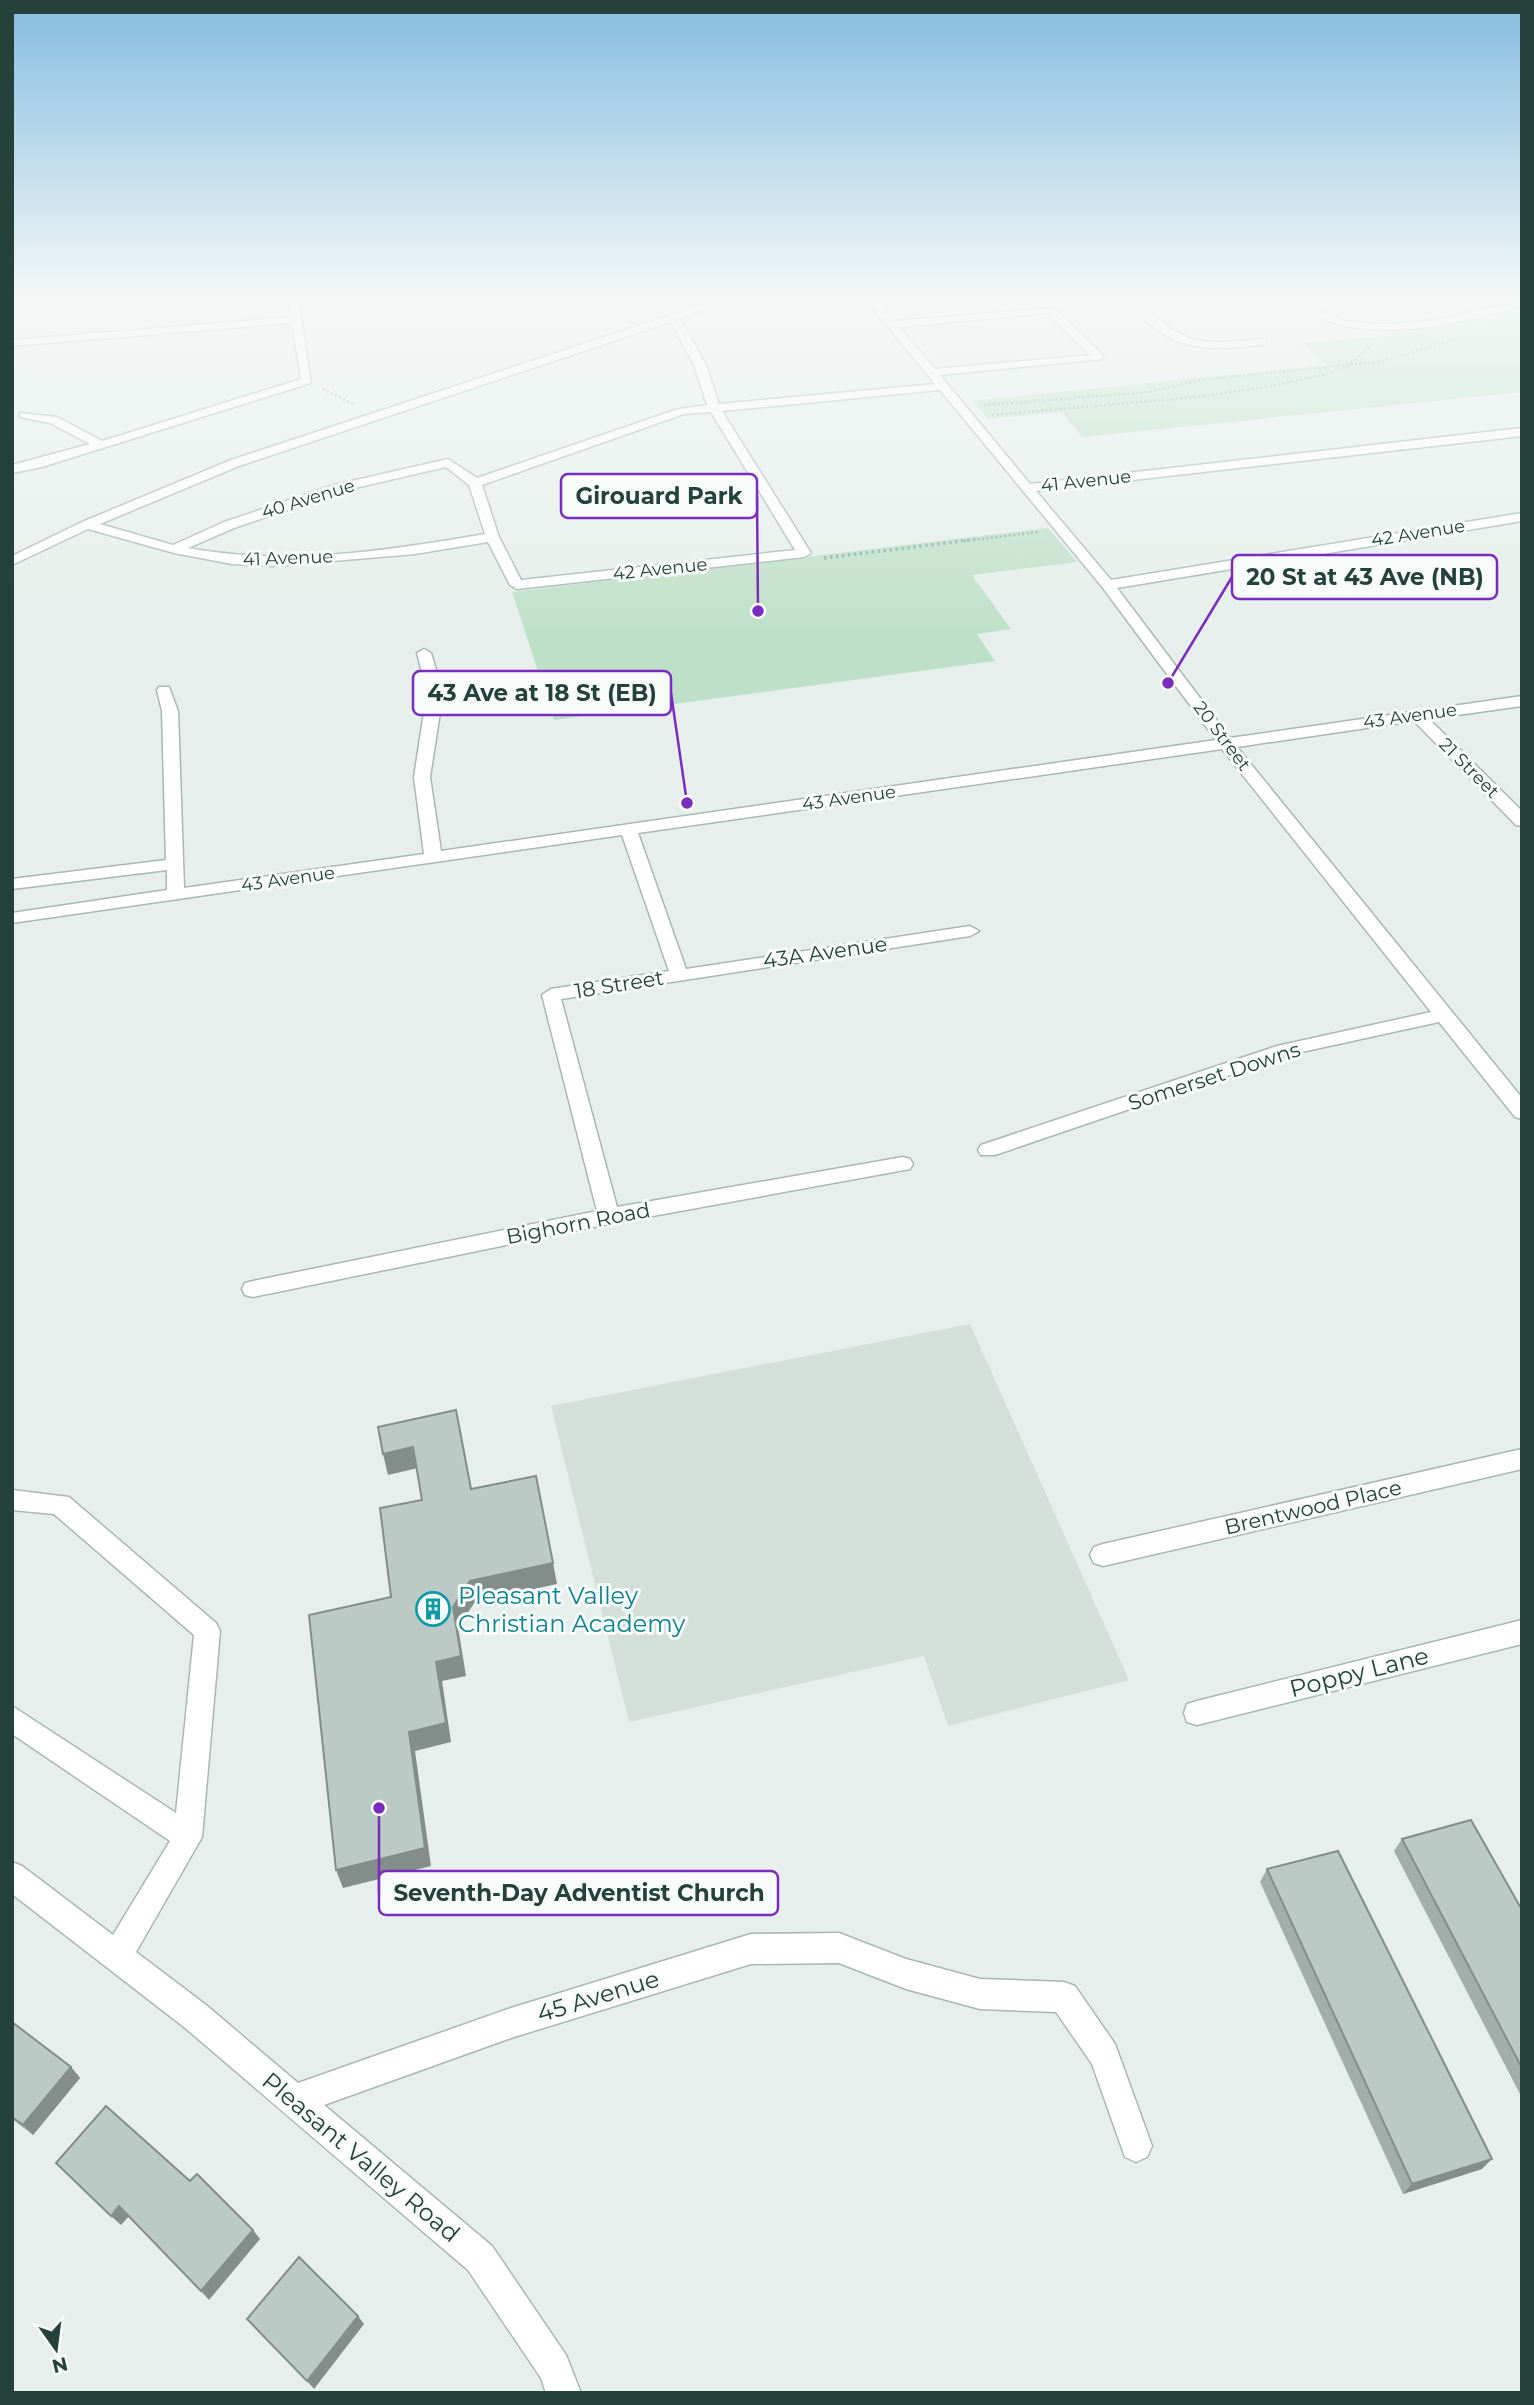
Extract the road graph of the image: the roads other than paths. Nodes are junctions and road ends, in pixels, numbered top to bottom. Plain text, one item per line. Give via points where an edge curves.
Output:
1 (219, 408) edge
2 (400, 408) edge
3 (711, 408) edge
4 (714, 408) edge
5 (959, 408) edge
6 (24, 415) dead end
7 (1522, 432) edge
8 (101, 445) junction
9 (12, 469) edge
10 (475, 483) junction
11 (1025, 488) junction
12 (1522, 517) edge
13 (87, 526) junction
14 (492, 537) junction
15 (174, 549) junction
16 (12, 561) edge
17 (1108, 584) junction
18 (424, 653) dead end
19 (164, 690) dead end
20 (1522, 701) edge
21 (1417, 716) junction
22 (1225, 742) junction
23 (1522, 821) edge
24 (629, 830) junction
25 (433, 858) junction
26 (175, 864) junction
27 (12, 884) edge
28 (176, 895) junction
29 (12, 918) edge
30 (970, 931) dead end
31 (679, 974) junction
32 (1443, 1015) junction
33 (1522, 1112) edge
34 (988, 1150) dead end
35 (903, 1164) dead end
36 (609, 1216) junction
37 (253, 1289) dead end
38 (1522, 1459) edge
39 (12, 1500) edge
40 (1104, 1555) dead end
41 (1522, 1632) edge
42 (1197, 1713) dead end
43 (12, 1718) edge
44 (188, 1837) junction
45 (12, 1876) edge
46 (117, 1956) junction
47 (295, 2100) junction
48 (1136, 2146) dead end
49 (564, 2393) edge

1 - 8 street
2 - 13 street via 235,463
3 - 10 street via 681,411
4 - 14 street, 42 Avenue via 804,553 517,585
5 - 11 street, 20 Street
6 - 8 street via 53,420
7 - 11 street, 41 Avenue
8 - 9 street
10 - 14 street
10 - 15 street, 40 Avenue via 448,463 338,488 229,524
11 - 17 street, 20 Street
12 - 17 street, 42 Avenue
13 - 15 street, 41 Avenue
13 - 16 street
14 - 15 street, 41 Avenue via 415,550 274,562
17 - 22 street, 20 Street
18 - 25 street via 435,693 422,777
19 - 26 street via 170,711
20 - 21 street, 43 Avenue
21 - 22 street, 43 Avenue
21 - 23 street, 21 Street
22 - 24 street, 43 Avenue
22 - 32 street, 20 Street
24 - 25 street, 43 Avenue
24 - 31 street, 18 Street
25 - 28 street, 43 Avenue
26 - 27 street
26 - 28 street
28 - 29 street, 43 Avenue
30 - 31 street, 43A Avenue
31 - 36 street, 18 Street via 551,995
32 - 33 street, 20 Street
32 - 34 street, Somerset Downs via 1284,1050
35 - 36 street, Bighorn Road
36 - 37 street, Bighorn Road
38 - 40 street, Brentwood Place
39 - 44 street via 60,1504 206,1631
41 - 42 street, Poppy Lane
43 - 44 street
44 - 46 street
45 - 46 street, Pleasant Valley Road
46 - 47 street, Pleasant Valley Road
47 - 48 street, 45 Avenue via 511,2023 751,1949 839,1948 906,1975 979,1994 1064,1997 1104,2055
47 - 49 street, Pleasant Valley Road via 480,2258 554,2367

